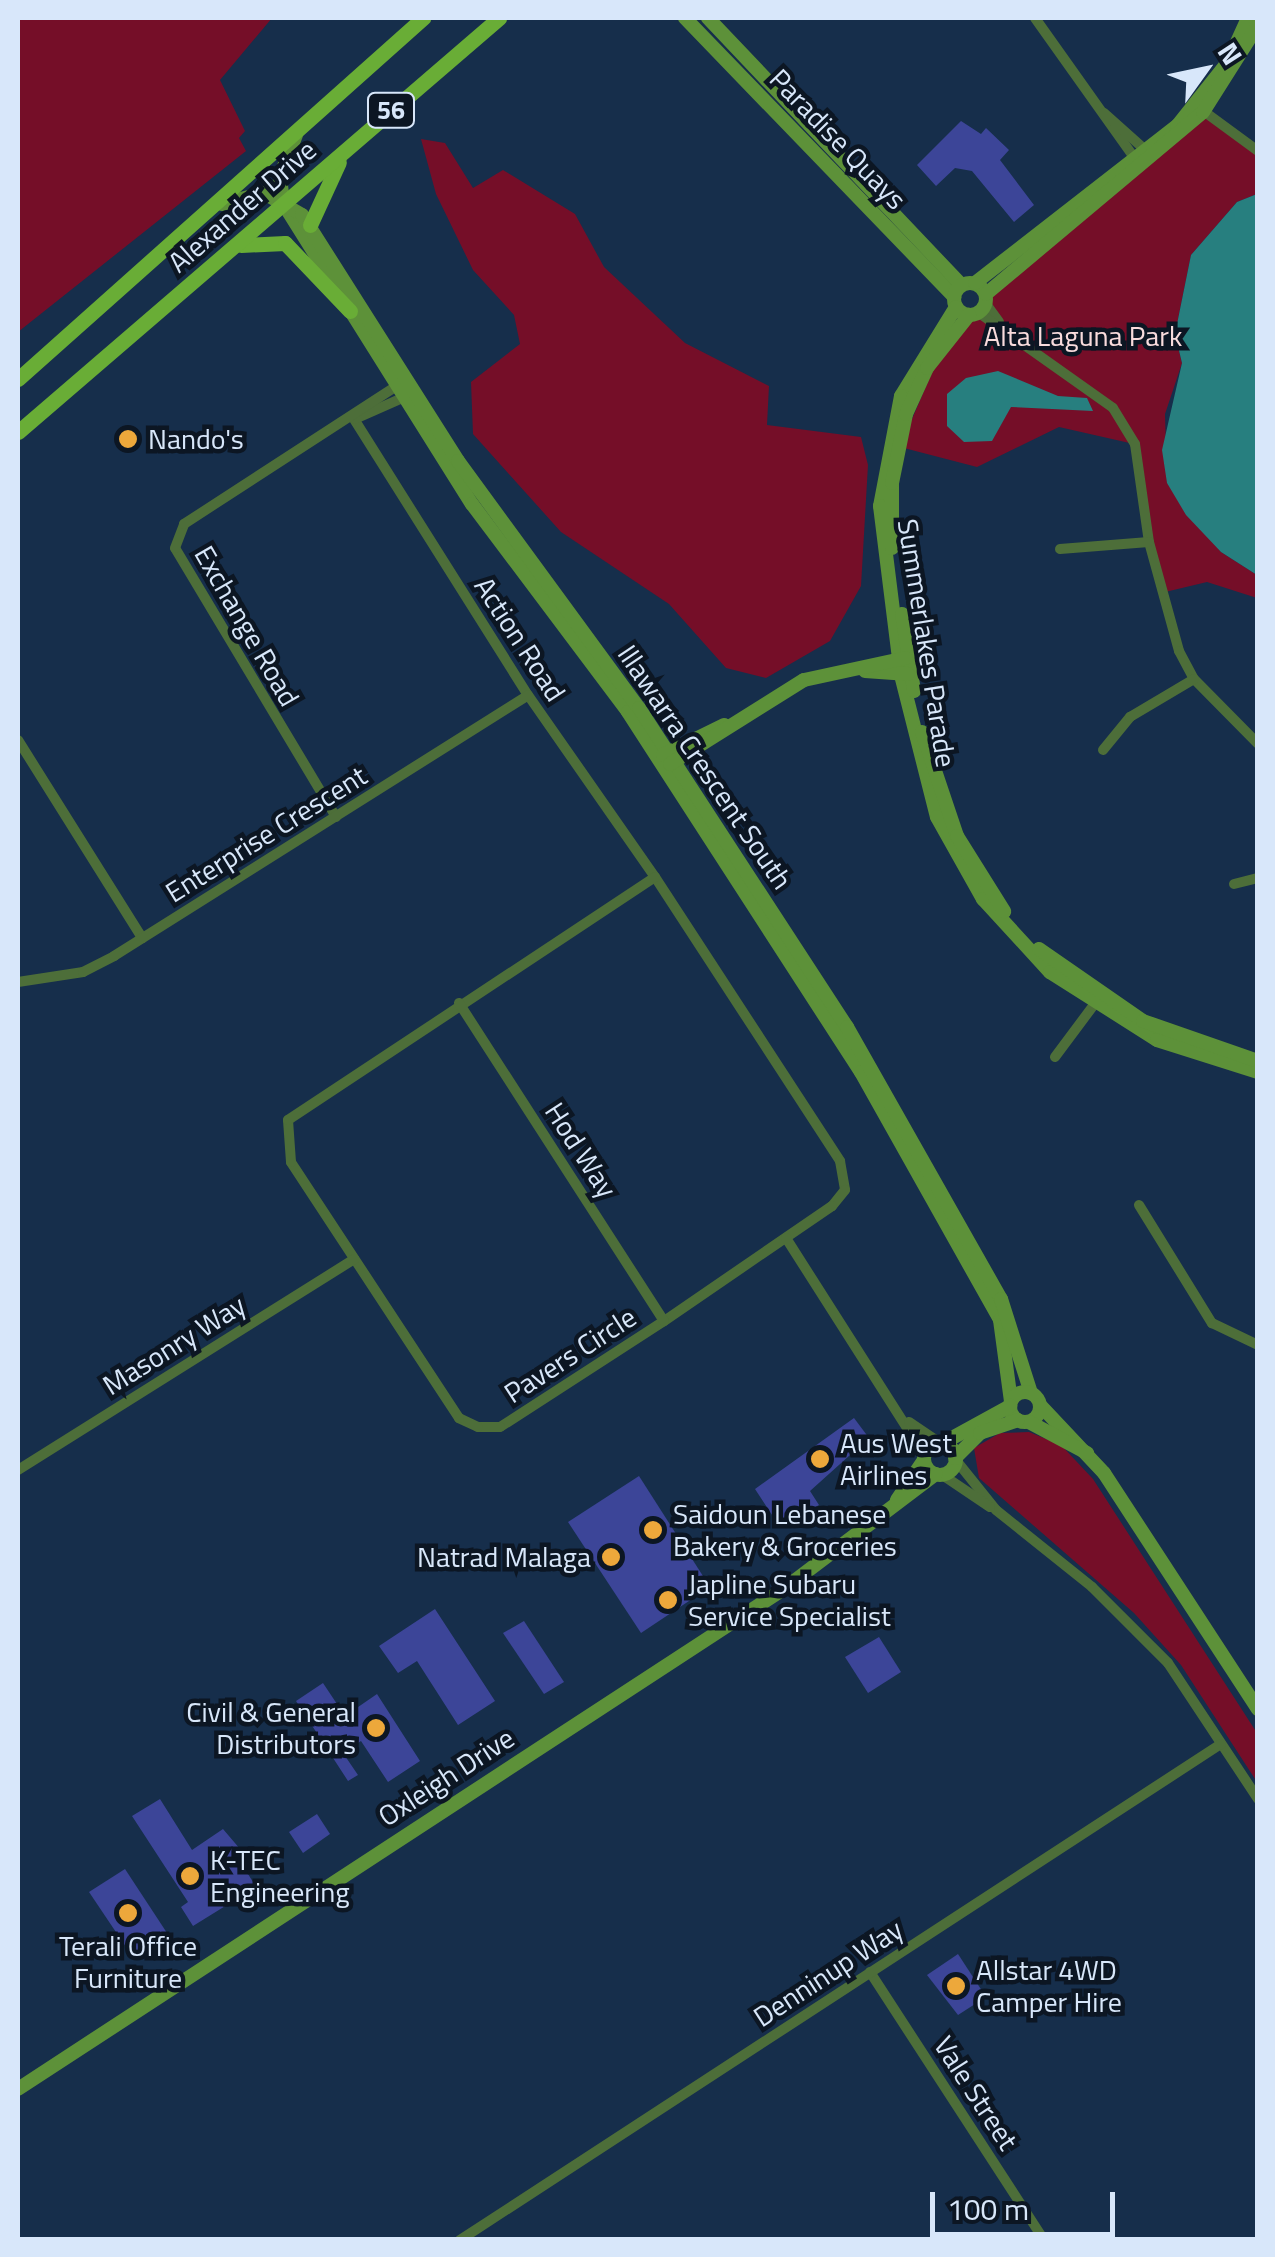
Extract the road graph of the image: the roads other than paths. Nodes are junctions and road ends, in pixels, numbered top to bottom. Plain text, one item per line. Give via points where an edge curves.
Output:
1 (422, 18) edge
2 (499, 18) edge
3 (685, 18) edge
4 (708, 18) edge
5 (1035, 18) edge
6 (1248, 18) edge
7 (1258, 25) edge
8 (1200, 108) junction
9 (296, 135) junction
10 (357, 140) junction
11 (1258, 151) edge
12 (1145, 160) junction
13 (881, 196) junction
14 (283, 203) junction
15 (222, 204) junction
16 (869, 207) junction
17 (310, 226) junction
18 (228, 251) junction
19 (971, 299) junction
20 (350, 311) junction
21 (18, 378) edge
22 (404, 389) junction
23 (354, 419) junction
24 (18, 432) edge
25 (1149, 542) junction
26 (1060, 550) dead end
27 (903, 658) junction
28 (865, 671) junction
29 (906, 674) junction
30 (1194, 679) junction
31 (528, 695) junction
32 (18, 740) edge
33 (1258, 744) edge
34 (1103, 750) dead end
35 (667, 759) junction
36 (336, 816) junction
37 (655, 878) junction
38 (1258, 878) edge
39 (1234, 884) dead end
40 (142, 938) junction
41 (18, 982) edge
42 (459, 1002) junction
43 (1097, 1002) junction
44 (1056, 1057) dead end
45 (1258, 1062) edge
46 (1258, 1072) edge
47 (1139, 1205) dead end
48 (786, 1238) junction
49 (354, 1258) junction
50 (664, 1322) junction
51 (1258, 1344) edge
52 (1036, 1399) junction
53 (1010, 1403) junction
54 (904, 1418) junction
55 (1024, 1421) junction
56 (942, 1443) junction
57 (1087, 1454) junction
58 (924, 1458) junction
59 (955, 1458) junction
60 (18, 1470) edge
61 (939, 1474) junction
62 (896, 1500) junction
63 (996, 1510) junction
64 (1258, 1709) edge
65 (1222, 1744) junction
66 (1258, 1798) edge
67 (870, 1972) junction
68 (18, 2089) edge
69 (460, 2240) edge
70 (1044, 2240) edge

1 - 9 main road, Alexander Drive / 56
2 - 10 main road, Alexander Drive / 56
3 - 16 street, Paradise Quays
4 - 13 street, Paradise Quays
5 - 12 street via 1099,109
6 - 8 street, Summerlakes Parade
7 - 8 street, Summerlakes Parade
8 - 11 street
8 - 12 street, Summerlakes Parade
9 - 14 street via 280,177
9 - 15 main road, Alexander Drive / 56
10 - 14 main road, Alexander Drive / 56
10 - 17 main road via 330,174
12 - 19 street, Summerlakes Parade
13 - 16 street
13 - 19 street, Paradise Quays
14 - 15 street via 260,193
14 - 17 street, Illawarra Crescent South
14 - 18 main road, Alexander Drive / 56
14 - 20 street, Illawarra Crescent South
15 - 21 main road, Alexander Drive / 56
16 - 19 street, Paradise Quays
17 - 22 street, Illawarra Crescent South
18 - 20 main road via 257,238 284,242
18 - 24 main road, Alexander Drive / 56
19 - 25 street, Paradise Quays via 1005,332 1113,408 1135,444
19 - 27 street, Summerlakes Parade via 915,391 892,483
20 - 22 street, Illawarra Crescent South
22 - 23 street, Exchange Road
22 - 35 street, Illawarra Crescent South
23 - 31 street, Action Road
23 - 36 street, Exchange Road via 184,524 175,548
25 - 26 street
25 - 30 street, Paradise Quays via 1166,613
27 - 28 street
27 - 29 street, Summerlakes Parade
28 - 29 street
28 - 35 street via 804,680
29 - 43 street, Summerlakes Parade via 920,768 961,865 1008,930
30 - 33 street, Paradise Quays
30 - 34 street via 1130,717
31 - 36 street, Enterprise Crescent
31 - 37 street, Action Road
32 - 40 street
35 - 52 street, Illawarra Crescent South via 848,1027 1000,1299
35 - 53 street, Illawarra Crescent South via 861,1072 993,1305 1008,1344
36 - 40 street, Enterprise Crescent
37 - 42 street, Pavers Circle
37 - 48 street, Pavers Circle via 840,1161 845,1190
38 - 39 street
40 - 41 street, Enterprise Crescent via 83,972
42 - 49 street, Pavers Circle via 288,1120 291,1162
42 - 50 street, Hod Way
43 - 44 street
43 - 45 street, Summerlakes Parade
43 - 46 street, Summerlakes Parade via 1157,1040
47 - 51 street via 1212,1323
48 - 50 street, Pavers Circle
48 - 54 street
49 - 50 street, Pavers Circle via 459,1418 478,1427 500,1427
49 - 60 street, Masonry Way
52 - 53 street
52 - 55 street
52 - 57 street, Illawarra Crescent South
53 - 55 street
53 - 56 street
54 - 56 street
54 - 58 street
55 - 57 street, Illawarra Crescent South
55 - 59 street via 980,1433
56 - 58 street, Oxleigh Drive
56 - 59 street
57 - 64 street, Illawarra Crescent South
58 - 61 street
58 - 62 street, Oxleigh Drive
59 - 61 street, Oxleigh Drive
59 - 63 street
61 - 62 street, Oxleigh Drive
61 - 63 street
62 - 68 street, Oxleigh Drive via 785,1588
63 - 65 street via 1092,1586 1168,1663
65 - 66 street
65 - 67 street, Denninup Way
67 - 69 street, Denninup Way
67 - 70 street, Vale Street

